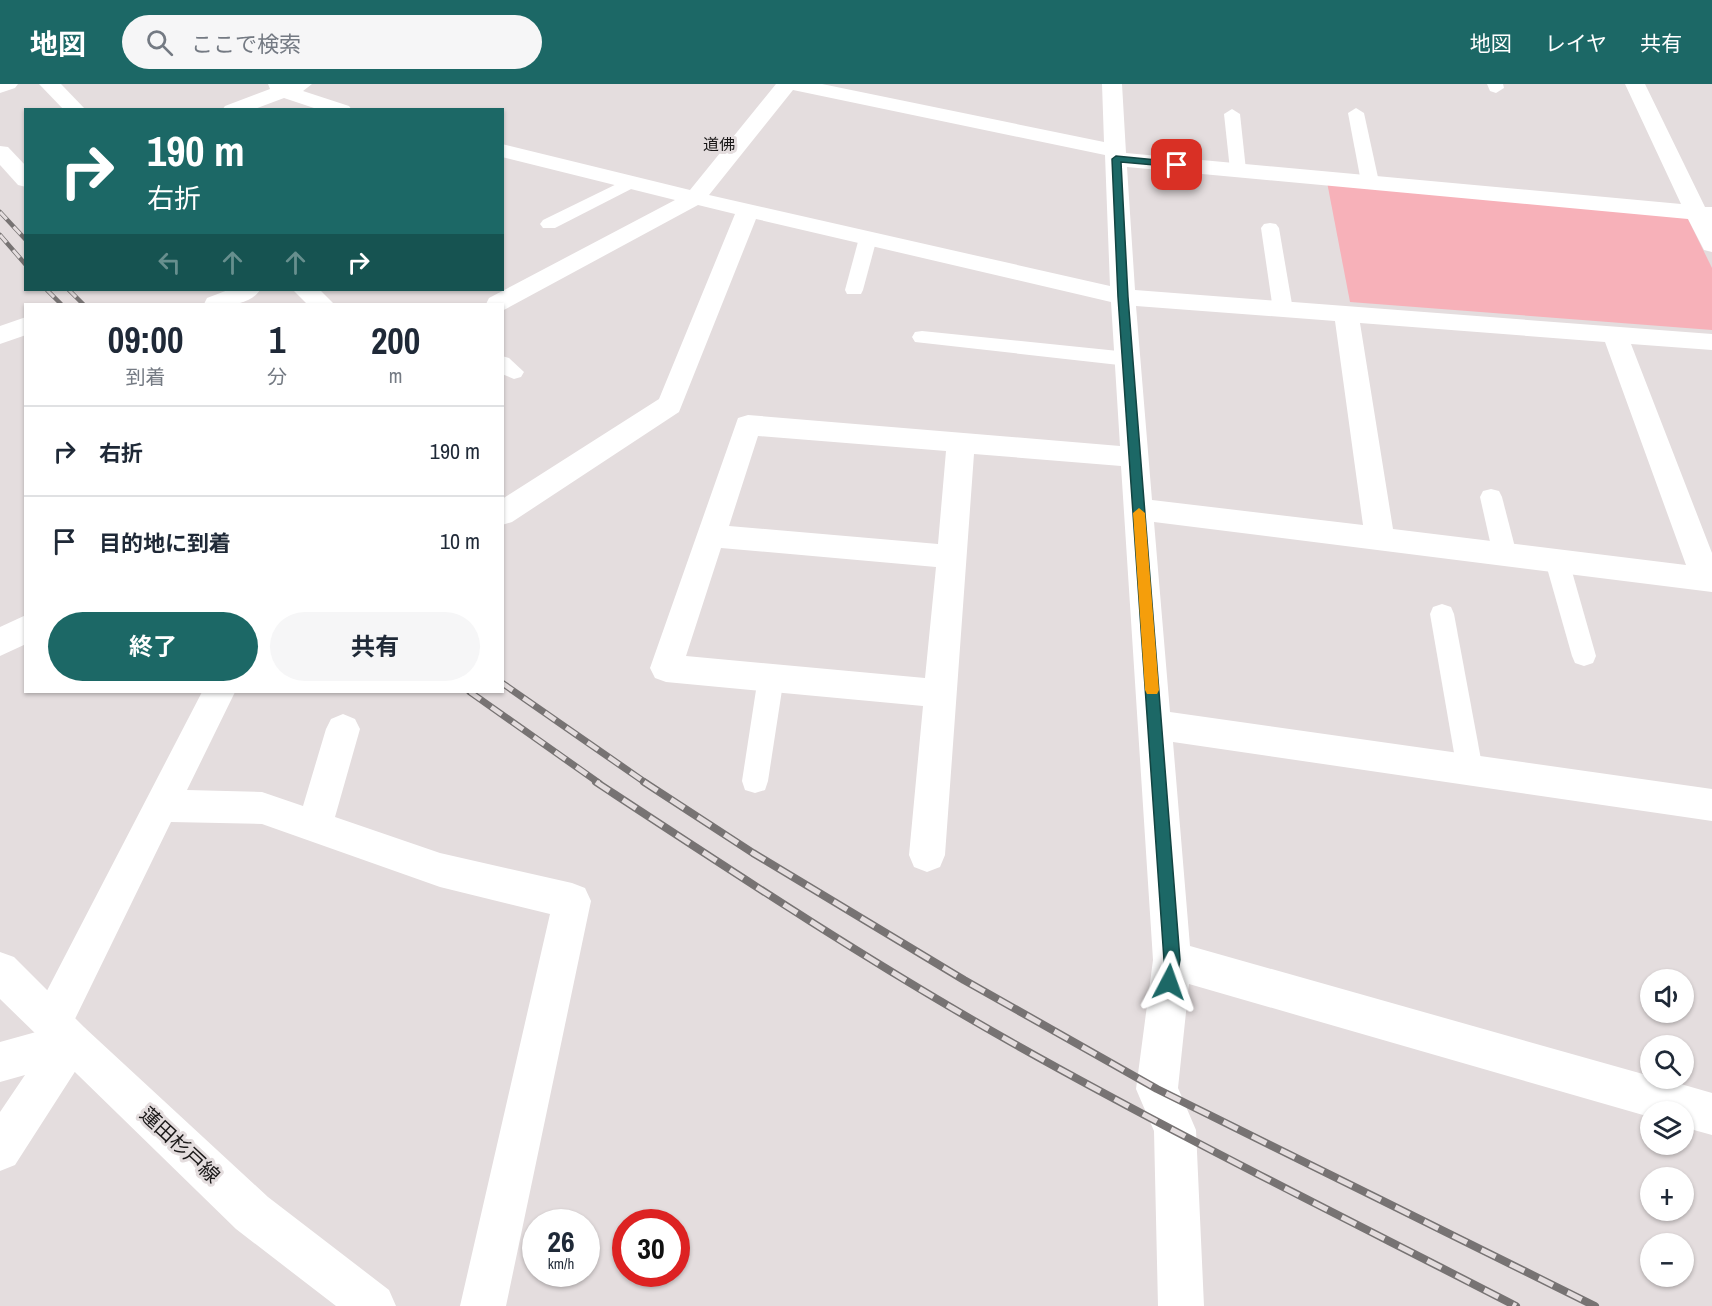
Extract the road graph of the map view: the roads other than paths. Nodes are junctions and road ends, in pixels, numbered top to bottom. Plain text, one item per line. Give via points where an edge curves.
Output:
1 (8, 84) edge
2 (49, 84) edge
3 (787, 84) edge
4 (793, 84) edge
5 (1112, 84) edge
6 (1635, 84) edge
7 (287, 86) edge
8 (0, 87) edge
9 (74, 108) edge
10 (237, 108) edge
11 (332, 108) edge
12 (1356, 113) dead end
13 (1232, 114) dead end
14 (504, 150) edge
15 (0, 152) edge
16 (1116, 155) junction
17 (526, 156) junction
18 (504, 166) edge
19 (1238, 170) junction
20 (24, 178) edge
21 (631, 182) junction
22 (1370, 183) junction
23 (695, 198) junction
24 (748, 211) junction
25 (1704, 214) edge
26 (549, 224) dead end
27 (1270, 228) dead end
28 (867, 238) junction
29 (1712, 245) edge
30 (854, 290) dead end
31 (246, 291) edge
32 (306, 291) edge
33 (1123, 297) junction
34 (499, 298) edge
35 (218, 303) edge
36 (321, 303) edge
37 (1282, 310) junction
38 (1347, 314) junction
39 (24, 326) edge
40 (1615, 335) junction
41 (0, 336) edge
42 (922, 337) dead end
43 (1712, 342) edge
44 (1128, 359) junction
45 (961, 443) junction
46 (1135, 457) junction
47 (1491, 497) dead end
48 (1138, 509) junction
49 (504, 513) edge
50 (711, 536) junction
51 (1380, 539) junction
52 (1504, 555) junction
53 (952, 557) junction
54 (1557, 561) junction
55 (1709, 580) edge
56 (1442, 614) dead end
57 (24, 629) edge
58 (0, 643) edge
59 (1584, 656) dead end
60 (771, 677) junction
61 (218, 693) edge
62 (940, 693) junction
63 (1155, 725) junction
64 (344, 729) dead end
65 (1470, 770) junction
66 (755, 781) dead end
67 (162, 806) junction
68 (1712, 806) edge
69 (315, 826) junction
70 (927, 855) dead end
71 (1172, 960) junction
72 (0, 971) edge
73 (61, 1032) junction
74 (0, 1062) edge
75 (1712, 1114) edge
76 (0, 1150) edge
77 (373, 1306) edge
78 (483, 1306) edge
79 (1181, 1306) edge

1 - 8 street
2 - 9 street
3 - 23 street
4 - 16 street
5 - 16 street
6 - 25 street
7 - 10 street
7 - 11 street
12 - 22 lane
13 - 19 lane
14 - 17 street
15 - 20 street
16 - 19 street
16 - 33 street
17 - 18 street
17 - 21 street
19 - 22 street
21 - 23 street
21 - 26 lane
22 - 25 street
23 - 24 street
23 - 34 street
24 - 28 street
24 - 49 street via 670,405
25 - 29 street
27 - 37 lane
28 - 30 lane
28 - 33 street
31 - 35 street
32 - 36 street
33 - 37 street
33 - 44 street
37 - 38 street
38 - 40 street
38 - 51 street
39 - 41 street
40 - 43 street
40 - 55 street
42 - 44 lane
44 - 46 street
45 - 46 street
45 - 50 street via 748,425
45 - 53 street
46 - 48 street
47 - 52 lane
48 - 51 street
48 - 63 street
50 - 53 street
50 - 60 street via 666,668
51 - 52 street
52 - 54 street
53 - 62 street
54 - 55 street
54 - 59 lane
56 - 65 lane
57 - 58 street
60 - 62 street
60 - 66 lane
61 - 67 street
62 - 70 street
63 - 65 street
63 - 71 street
64 - 69 street
65 - 68 street
67 - 69 street via 262,808
67 - 73 street
69 - 78 street via 440,870 572,901
71 - 75 street
71 - 79 street via 1157,1089 1174,1130
72 - 73 street, 蓮田杉戸線
73 - 74 street
73 - 76 street
73 - 77 street, 蓮田杉戸線 via 252,1213

